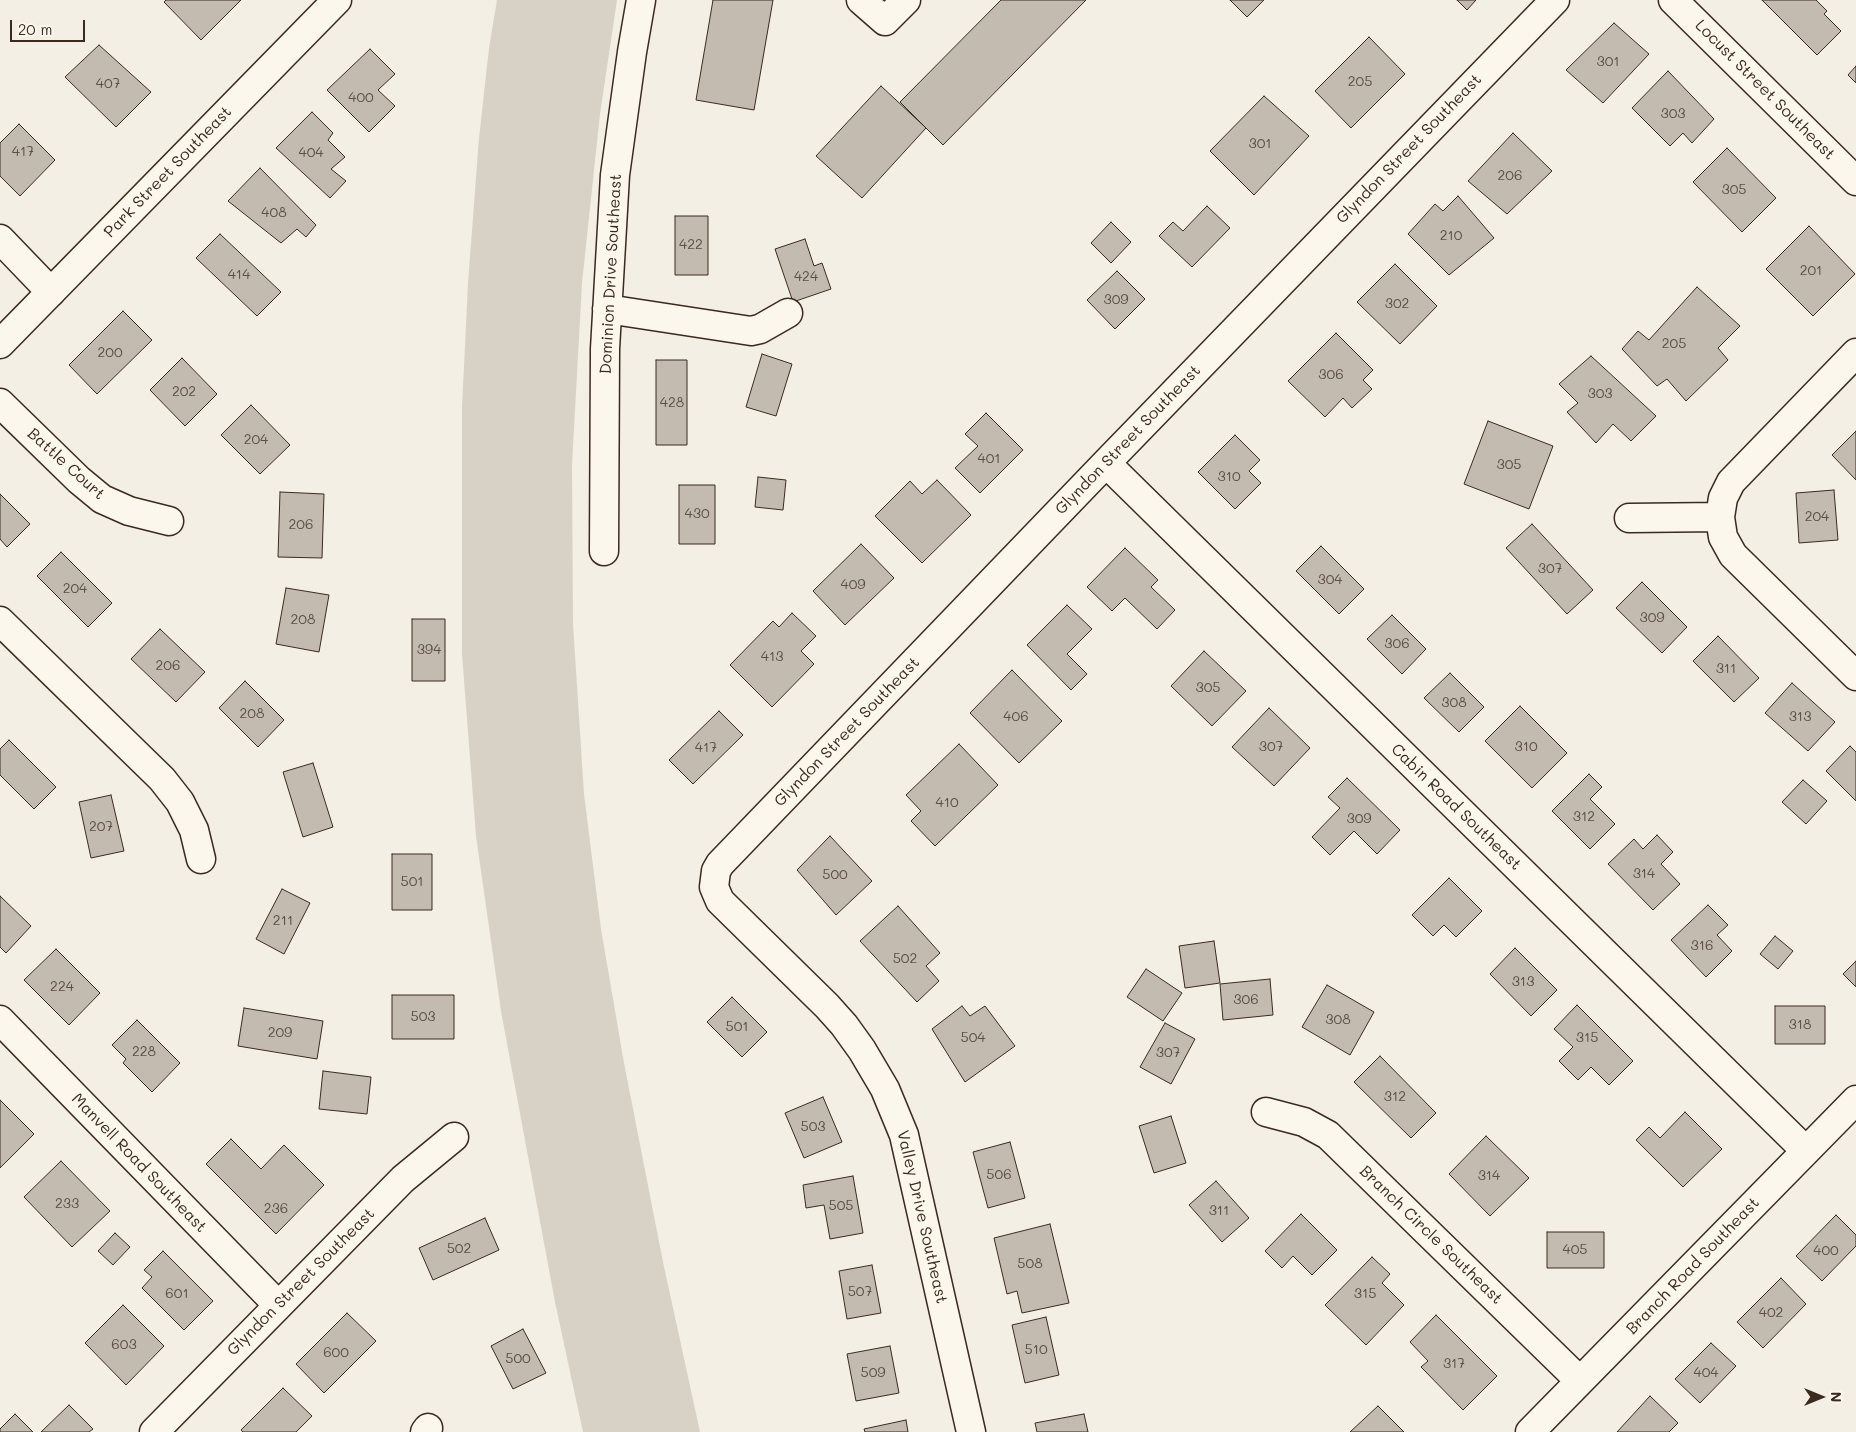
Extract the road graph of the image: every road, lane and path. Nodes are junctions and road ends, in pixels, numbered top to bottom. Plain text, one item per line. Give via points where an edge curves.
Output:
1 (337, 0) edge
2 (640, 0) edge
3 (862, 0) edge
4 (906, 0) edge
5 (1555, 0) edge
6 (1673, 0) edge
7 (1856, 180) edge
8 (0, 239) edge
9 (51, 292) junction
10 (607, 309) junction
11 (788, 313) dead end
12 (0, 344) edge
13 (1856, 353) edge
14 (0, 403) edge
15 (1106, 463) junction
16 (1720, 517) junction
17 (1628, 518) dead end
18 (169, 521) dead end
19 (604, 551) dead end
20 (0, 621) edge
21 (1856, 676) edge
22 (201, 859) dead end
23 (714, 887) joint
24 (0, 1020) edge
25 (1856, 1100) edge
26 (1266, 1112) dead end
27 (454, 1137) dead end
28 (1806, 1151) junction
29 (278, 1305) junction
30 (1580, 1382) junction
31 (154, 1432) edge
32 (971, 1432) edge
33 (1530, 1432) edge

1 - 9 street, Park Street Southeast
2 - 10 street, Dominion Drive Southeast via 616,175
3 - 4 street via 885,21
5 - 15 street, Glyndon Street Southeast
6 - 7 street, Locust Street Southeast
8 - 9 street
9 - 12 street, Park Street Southeast
10 - 11 street via 751,331
10 - 19 street, Dominion Drive Southeast via 604,349
13 - 16 street via 1731,482 1723,498
14 - 18 street, Battle Court via 102,499 128,511
15 - 23 street, Glyndon Street Southeast via 720,864
15 - 28 street, Cabin Road Southeast
16 - 17 street
16 - 21 street via 1723,537 1733,555
20 - 22 street via 162,779 184,809 194,830
23 - 32 street, Valley Drive Southeast via 720,901 844,1025 885,1089 904,1134
24 - 29 street, Manvell Road Southeast
25 - 28 street, Branch Road Southeast
26 - 30 street, Branch Circle Southeast via 1304,1122 1328,1136
27 - 29 street, Glyndon Street Southeast via 403,1179
28 - 30 street, Branch Road Southeast
29 - 31 street, Glyndon Street Southeast
30 - 33 street, Branch Road Southeast

